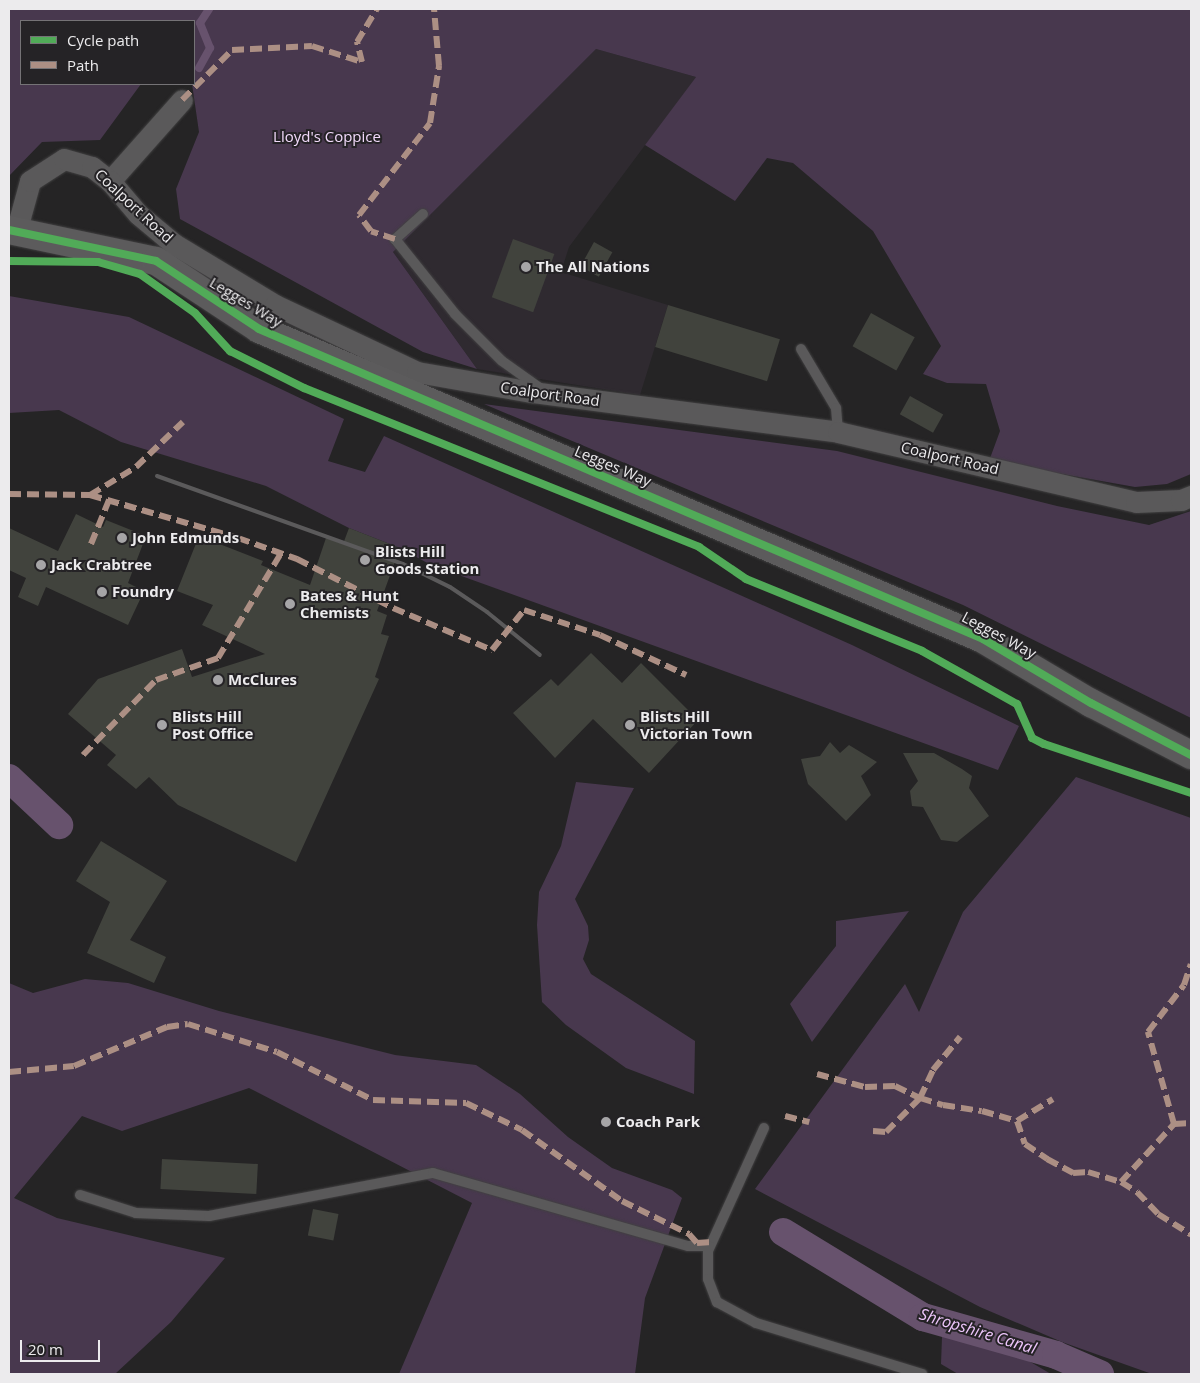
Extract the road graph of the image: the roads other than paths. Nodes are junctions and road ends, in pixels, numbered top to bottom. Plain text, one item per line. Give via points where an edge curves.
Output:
1 (182, 100) dead end
2 (110, 181) junction
3 (423, 214) dead end
4 (12, 231) edge
5 (801, 349) dead end
6 (549, 395) junction
7 (838, 432) junction
8 (1191, 496) edge
9 (1191, 755) edge
10 (764, 1128) dead end
11 (80, 1194) dead end
12 (710, 1246) junction
13 (922, 1374) edge

1 - 2 street
2 - 4 street, Coalport Road via 92,167 64,159 30,181
2 - 6 street, Coalport Road via 138,214 174,244 275,305 417,372
3 - 6 lane via 396,239 455,314 502,361
4 - 9 street, Legges Way via 156,261 259,329 983,639 1091,703
5 - 7 lane via 836,408
6 - 7 street, Coalport Road
7 - 8 street, Coalport Road via 1136,502 1181,500
10 - 12 lane
11 - 12 lane via 136,1213 209,1216 434,1173 688,1246
12 - 13 lane via 708,1279 717,1302 756,1323

